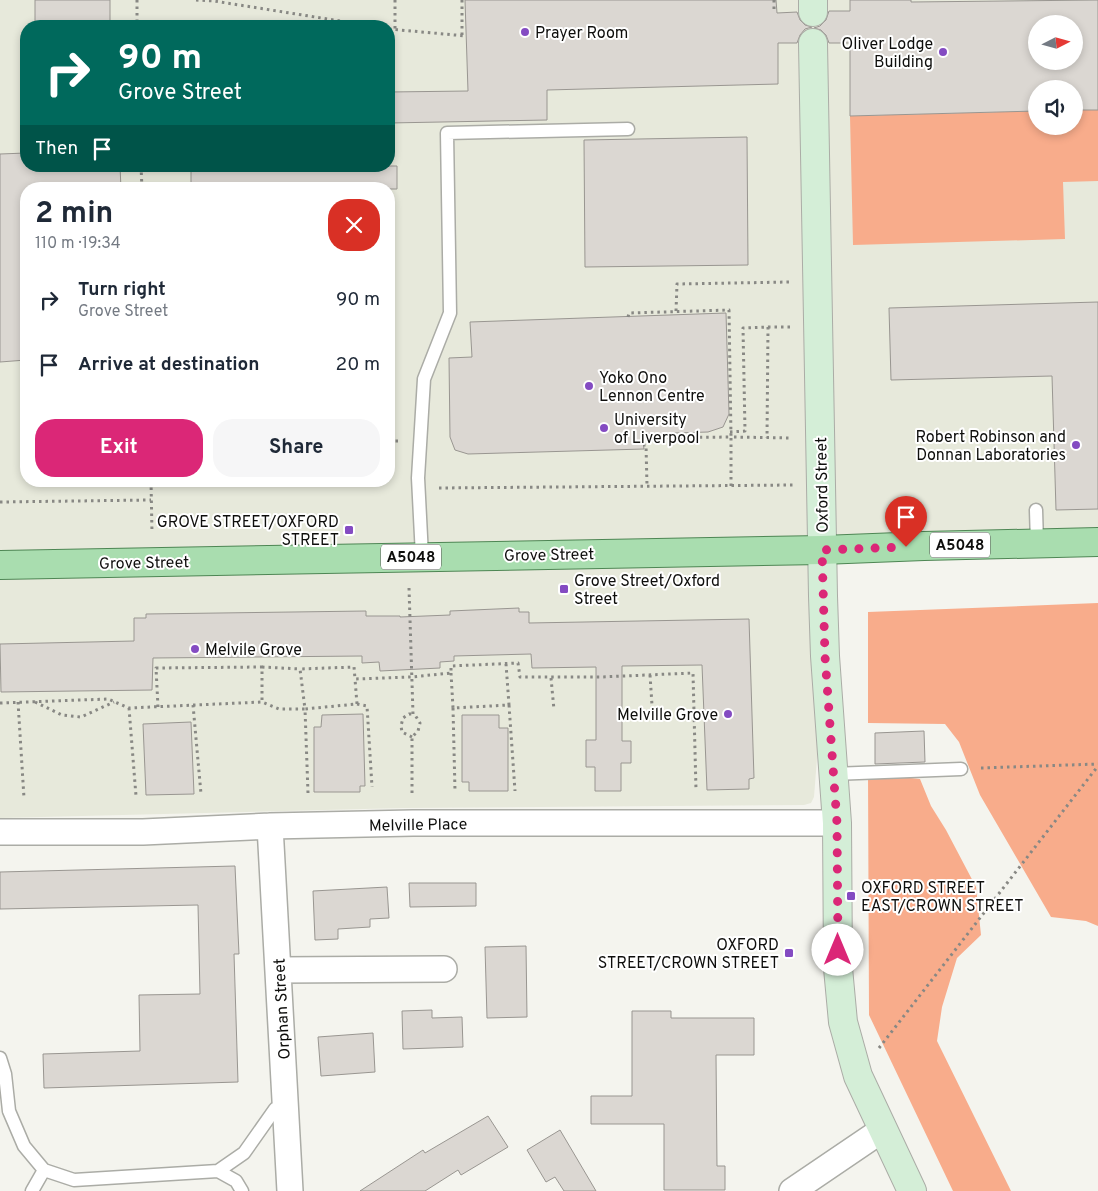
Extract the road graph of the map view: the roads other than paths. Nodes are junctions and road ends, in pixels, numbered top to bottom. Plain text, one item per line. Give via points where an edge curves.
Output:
1 (813, 43) dead end
2 (628, 129) dead end
3 (1036, 510) dead end
4 (1098, 542) edge
5 (1037, 544) junction
6 (822, 550) junction
7 (422, 556) junction
8 (0, 565) edge
9 (961, 769) road end
10 (833, 774) junction
11 (837, 823) junction
12 (270, 826) junction
13 (0, 832) edge
14 (444, 969) dead end
15 (279, 970) junction
16 (0, 1058) edge
17 (286, 1107) junction
18 (882, 1130) junction
19 (44, 1170) junction
20 (218, 1170) junction
21 (32, 1191) edge
22 (242, 1191) edge
23 (290, 1191) edge
24 (792, 1191) edge
25 (912, 1191) edge

1 - 6 street, Oxford Street
2 - 7 lane via 446,133 450,313 424,379 418,488
3 - 5 lane
4 - 5 main road, Grove Street / A5048
5 - 6 main road, Grove Street / A5048
6 - 7 main road, Grove Street / A5048
6 - 10 street, Oxford Street
7 - 8 main road, Grove Street / A5048
9 - 10 lane
10 - 11 street, Oxford Street
11 - 12 street, Melville Place
11 - 18 street, Oxford Street via 838,968 843,1022 858,1076
12 - 13 street, Melville Place via 143,832
12 - 15 street, Orphan Street
14 - 15 street
15 - 17 street, Orphan Street
16 - 19 lane via 5,1074 8,1111 24,1146
17 - 20 lane via 275,1109 244,1153
17 - 23 street, Orphan Street
18 - 24 street
18 - 25 street, Oxford Street
19 - 20 lane via 74,1180
19 - 21 lane
20 - 22 lane via 236,1181

